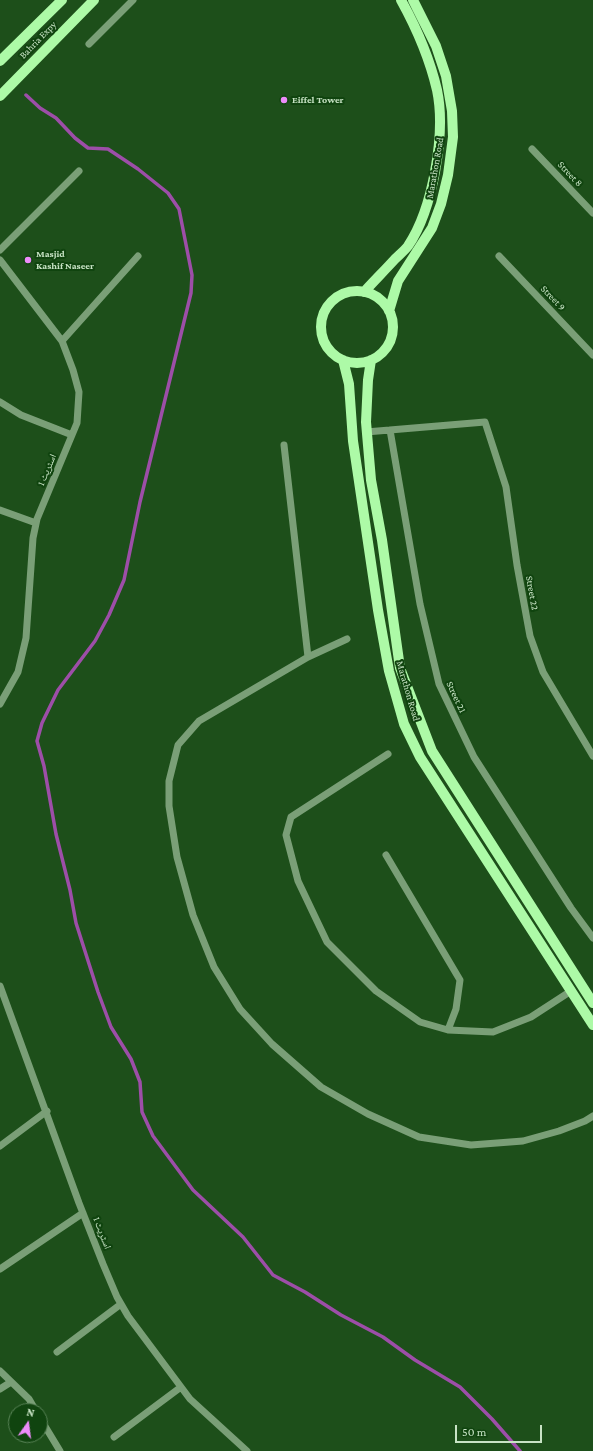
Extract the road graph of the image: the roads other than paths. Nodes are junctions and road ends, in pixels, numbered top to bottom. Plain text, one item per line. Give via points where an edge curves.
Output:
1 (62, 0) edge
2 (94, 0) edge
3 (133, 0) edge
4 (410, 2) edge
5 (89, 44) dead end
6 (0, 62) edge
7 (0, 96) edge
8 (532, 149) dead end
9 (79, 171) dead end
10 (593, 213) edge
11 (0, 250) edge
12 (138, 256) dead end
13 (499, 256) dead end
14 (0, 260) edge
15 (364, 292) junction
16 (388, 311) junction
17 (62, 341) junction
18 (593, 355) edge
19 (343, 360) junction
20 (371, 360) junction
21 (0, 402) edge
22 (390, 430) junction
23 (366, 432) junction
24 (72, 435) junction
25 (284, 445) dead end
26 (0, 510) edge
27 (36, 523) junction
28 (347, 639) dead end
29 (308, 657) junction
30 (0, 704) edge
31 (388, 754) dead end
32 (593, 756) edge
33 (386, 856) dead end
34 (593, 938) edge
35 (0, 986) edge
36 (570, 991) junction
37 (593, 1003) edge
38 (593, 1025) edge
39 (448, 1030) junction
40 (47, 1111) junction
41 (593, 1116) edge
42 (0, 1146) edge
43 (83, 1213) junction
44 (0, 1269) edge
45 (121, 1304) junction
46 (56, 1352) dead end
47 (0, 1371) edge
48 (11, 1382) junction
49 (181, 1387) junction
50 (0, 1389) edge
51 (31, 1403) edge
52 (48, 1431) edge
53 (114, 1437) dead end
54 (60, 1451) edge
55 (247, 1451) edge

1 - 6 main road, Bahria Expy
2 - 7 main road, Bahria Expy
3 - 5 street
4 - 15 main road, Marathon Road via 417,32 437,90 440,116 437,159 420,221 408,246
4 - 16 main road, Marathon Road via 436,46 446,76 453,137 441,204 432,228 398,281
8 - 10 street, Street 8
9 - 11 street
12 - 17 street
13 - 18 street, Street 9
14 - 17 street, اسٹریٹ 1
15 - 16 main road via 375,296 385,304
15 - 19 main road via 351,292 340,296 324,313 322,335 326,346
16 - 20 main road via 393,327 391,339 385,350
17 - 24 street, اسٹریٹ 1 via 79,392 77,423
19 - 20 main road via 354,363
19 - 36 main road, Marathon Road via 349,384 353,441 378,610 389,671 404,724 420,757
20 - 23 main road, Marathon Road
21 - 24 street via 21,415
22 - 23 street
22 - 32 street, Street 22 via 485,422 506,487 530,636 544,672
22 - 34 street, Street 21 via 420,604 439,684 474,757
23 - 37 main road, Marathon Road via 400,668 432,751
24 - 27 street, اسٹریٹ 1
25 - 29 street
26 - 27 street
27 - 30 street, اسٹریٹ 1 via 26,638 18,672
28 - 29 street
29 - 41 street via 199,721 178,745 169,781 177,857 193,915 214,967 240,1009 272,1044 321,1087 368,1114 419,1137 471,1145 523,1141 559,1131
31 - 39 street via 291,817 286,834 298,881 326,942 376,991 420,1022
33 - 39 street via 460,980 456,1009
35 - 40 street, اسٹریٹ 1
36 - 38 main road, Marathon Road
36 - 39 street via 531,1017 493,1032
40 - 42 street
40 - 43 street, اسٹریٹ 1
43 - 44 street
43 - 45 street, اسٹریٹ 1 via 102,1264
45 - 46 street
45 - 49 street, اسٹریٹ 1
47 - 48 street
48 - 50 street
48 - 51 street
49 - 53 street
49 - 55 street, اسٹریٹ 1 via 190,1399
52 - 54 street

